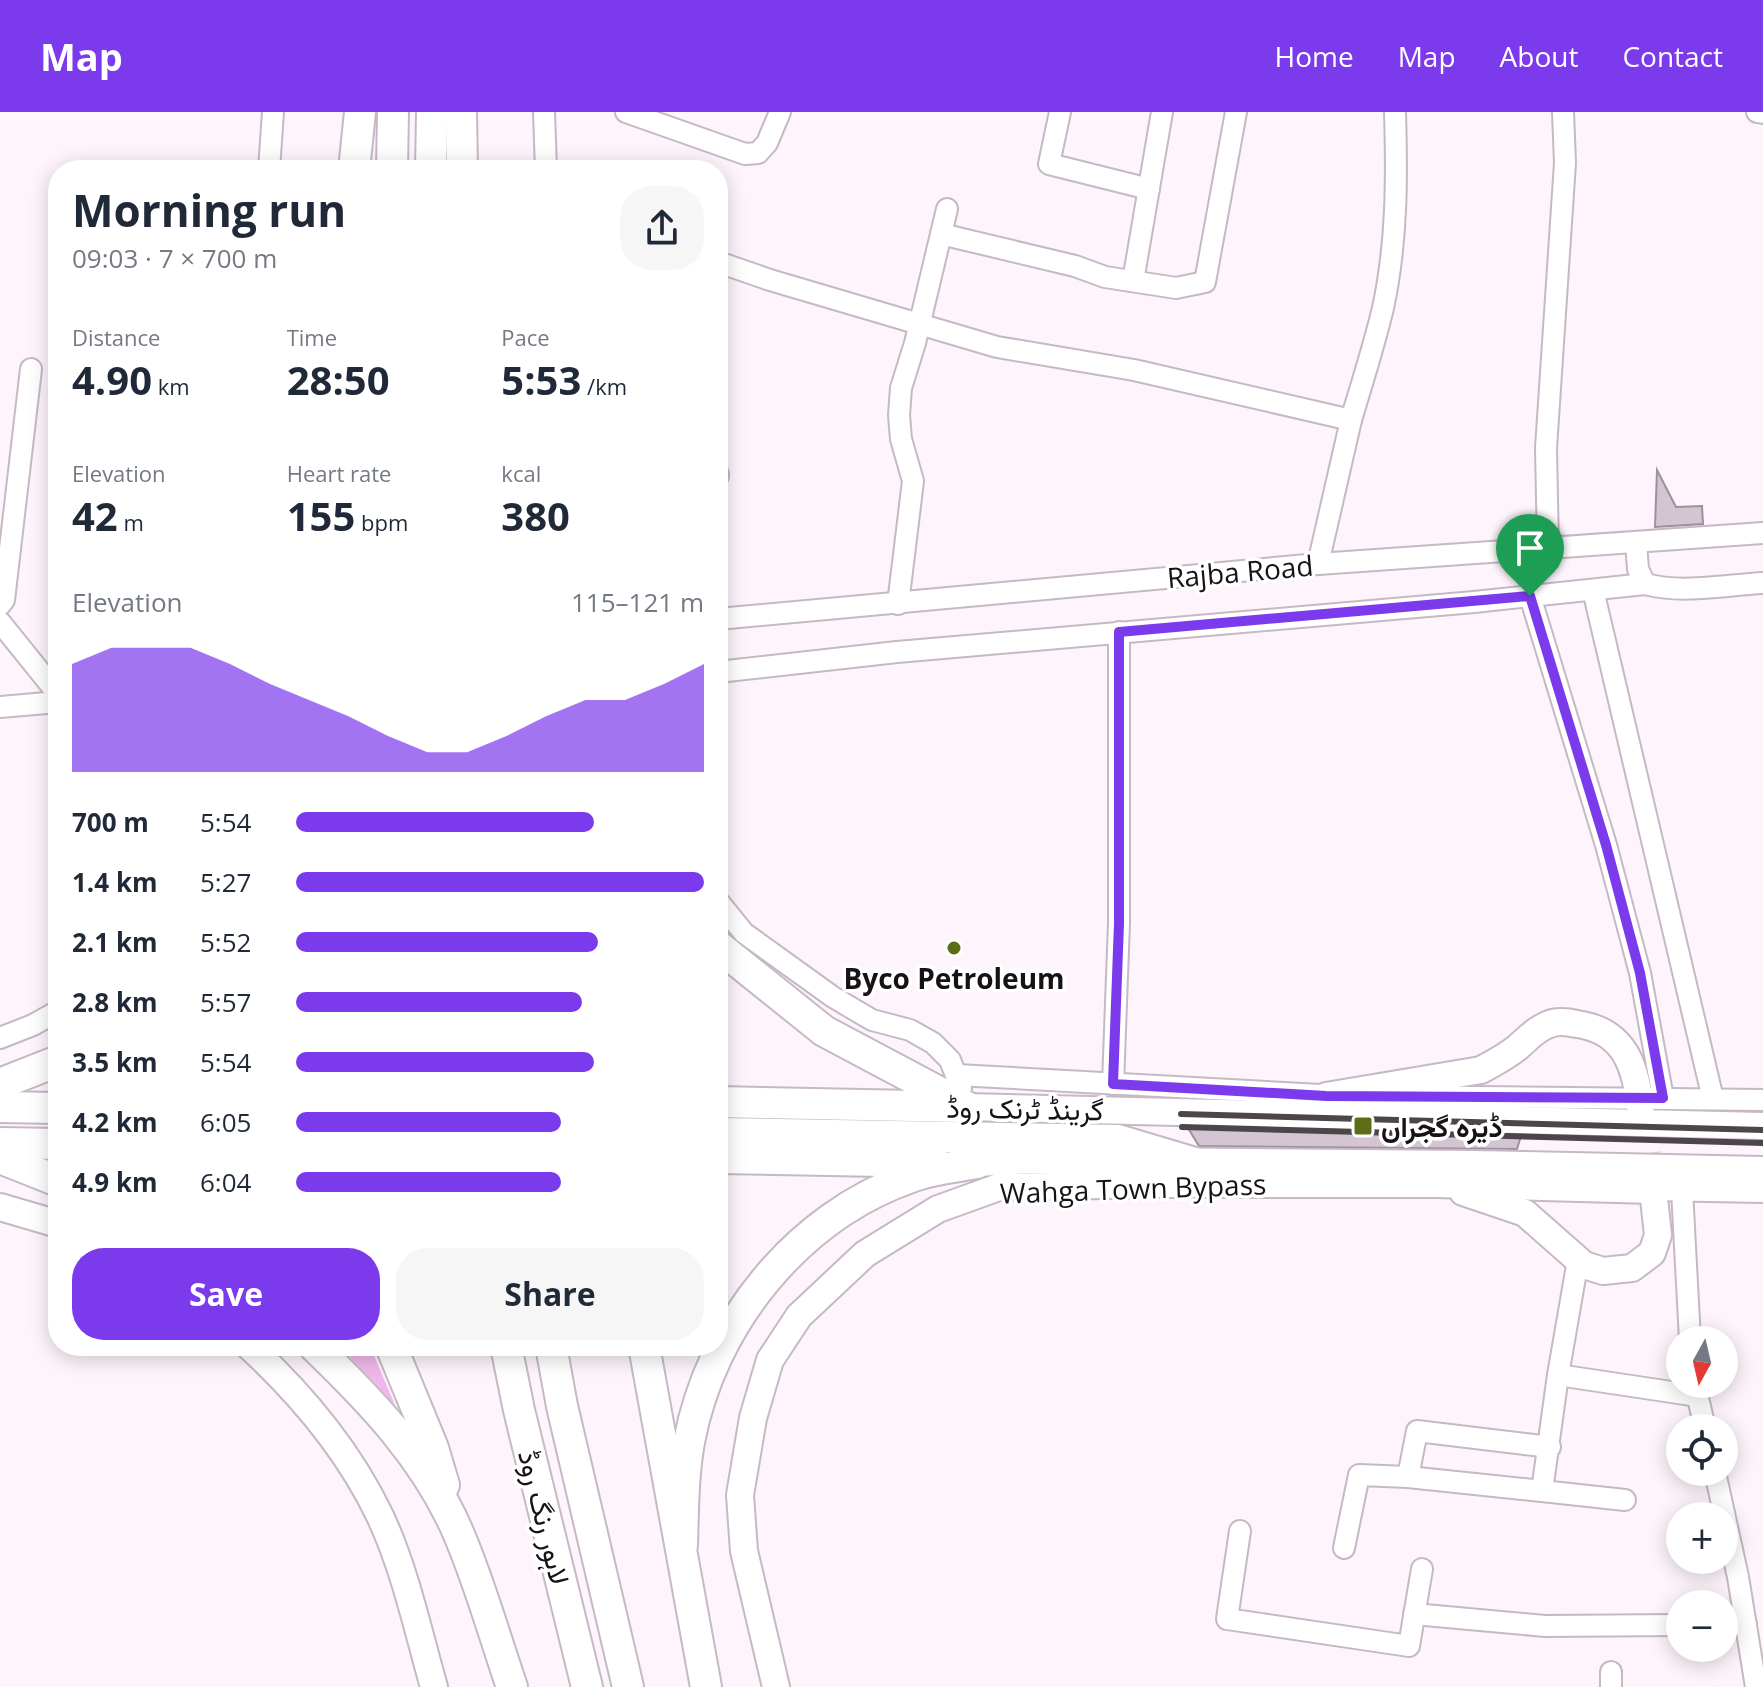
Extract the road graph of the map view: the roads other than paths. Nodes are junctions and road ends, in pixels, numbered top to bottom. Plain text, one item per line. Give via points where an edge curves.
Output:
1 (273, 112) edge
2 (360, 112) edge
3 (393, 112) edge
4 (432, 112) edge
5 (461, 112) edge
6 (544, 112) edge
7 (626, 112) edge
8 (780, 112) edge
9 (1060, 112) edge
10 (1162, 112) edge
11 (1236, 112) edge
12 (1395, 112) edge
13 (1563, 112) edge
14 (1757, 112) edge
15 (1763, 113) edge
16 (270, 160) edge
17 (355, 160) edge
18 (392, 160) edge
19 (431, 160) edge
20 (462, 160) edge
21 (546, 160) edge
22 (1149, 189) junction
23 (947, 209) dead end
24 (941, 234) junction
25 (728, 265) edge
26 (1133, 281) junction
27 (919, 325) junction
28 (31, 369) dead end
29 (1351, 420) junction
30 (1763, 533) edge
31 (1636, 543) junction
32 (1548, 548) junction
33 (1318, 564) junction
34 (1763, 583) edge
35 (1654, 586) junction
36 (1593, 590) junction
37 (1530, 596) junction
38 (898, 604) junction
39 (0, 605) edge
40 (728, 618) edge
41 (0, 622) edge
42 (1119, 632) junction
43 (728, 671) edge
44 (48, 682) edge
45 (48, 703) edge
46 (0, 707) edge
47 (728, 913) edge
48 (728, 954) edge
49 (48, 1016) edge
50 (0, 1038) edge
51 (48, 1066) edge
52 (957, 1075) junction
53 (1113, 1084) junction
54 (48, 1085) edge
55 (1, 1091) edge
56 (1326, 1096) junction
57 (1713, 1099) junction
58 (1763, 1100) edge
59 (728, 1102) edge
60 (1648, 1103) junction
61 (48, 1105) edge
62 (967, 1107) junction
63 (1763, 1126) edge
64 (728, 1133) edge
65 (0, 1143) edge
66 (48, 1144) edge
67 (0, 1158) edge
68 (728, 1158) edge
69 (1030, 1160) junction
70 (977, 1163) junction
71 (1195, 1163) junction
72 (1763, 1170) edge
73 (48, 1177) edge
74 (1436, 1184) junction
75 (1653, 1185) junction
76 (999, 1187) junction
77 (1682, 1190) junction
78 (1763, 1192) edge
79 (0, 1207) edge
80 (48, 1221) edge
81 (1578, 1260) junction
82 (1689, 1326) edge
83 (728, 1334) edge
84 (259, 1356) edge
85 (324, 1356) edge
86 (395, 1356) edge
87 (508, 1356) edge
88 (553, 1356) edge
89 (646, 1356) edge
90 (718, 1356) edge
91 (1558, 1375) junction
92 (1666, 1387) edge
93 (1550, 1447) junction
94 (1408, 1477) junction
95 (1718, 1486) edge
96 (1542, 1491) junction
97 (1625, 1500) dead end
98 (456, 1529) junction
99 (1240, 1531) dead end
100 (682, 1545) junction
101 (1344, 1548) dead end
102 (1422, 1569) dead end
103 (1414, 1614) junction
104 (1738, 1624) edge
105 (1746, 1624) junction
106 (1666, 1625) edge
107 (434, 1687) edge
108 (512, 1687) edge
109 (587, 1687) edge
110 (628, 1687) edge
111 (706, 1687) edge
112 (776, 1687) edge
113 (1756, 1687) edge

1 - 16 street
2 - 17 highway
3 - 18 highway
4 - 19 highway
5 - 20 highway
6 - 21 street
7 - 8 street via 745,154 758,153 767,143
9 - 22 street via 1049,164
10 - 22 street
11 - 26 street via 1205,282 1176,288
12 - 29 street via 1398,185 1389,271
13 - 32 street via 1565,163 1546,448
14 - 15 street
22 - 26 street
23 - 24 street
24 - 26 street
24 - 27 street
25 - 27 street
27 - 29 street via 997,347 1134,370
27 - 38 street via 901,388 901,439 913,481
28 - 39 street
29 - 33 street
30 - 31 street, Rajba Road
31 - 32 street, Rajba Road
31 - 35 street via 1638,569
32 - 33 street, Rajba Road
33 - 38 street, Rajba Road
34 - 35 street
35 - 36 street
36 - 37 street
36 - 57 street
37 - 42 street
37 - 60 street via 1640,973
38 - 40 street, Rajba Road
41 - 44 street
42 - 43 street
42 - 53 street
45 - 46 street
47 - 52 street via 744,933 833,997 872,1020 910,1030 933,1043
48 - 62 highway via 824,1031
49 - 50 street
51 - 55 highway
52 - 53 street
52 - 62 street
53 - 56 street
54 - 55 highway
55 - 61 highway
56 - 60 street
56 - 60 main road via 1481,1070 1549,1023 1570,1023 1604,1030 1615,1039
57 - 58 street
57 - 60 street
59 - 62 highway, گرینڈ ٹرنک روڈ
62 - 63 main road, گرینڈ ٹرنک روڈ
64 - 71 highway via 1118,1140
65 - 66 highway
67 - 73 highway
68 - 70 highway, گرینڈ ٹرنک روڈ
69 - 70 main road, گرینڈ ٹرنک روڈ
69 - 71 main road, گرینڈ ٹرنک روڈ
69 - 76 main road
70 - 83 highway via 912,1176 855,1203 812,1234 766,1278
71 - 72 main road, گرینڈ ٹرنک روڈ
74 - 75 main road, Wahga Town Bypass
74 - 76 main road, Wahga Town Bypass
74 - 81 main road via 1525,1213
75 - 77 street
75 - 81 main road via 1658,1235 1652,1253 1632,1268 1603,1271
76 - 112 main road, Wahga Town Bypass via 938,1209 865,1254 799,1316 770,1360 753,1418 740,1495 744,1551
77 - 78 street
77 - 82 street
79 - 80 main road
81 - 91 street
84 - 107 main road via 305,1402 380,1517
85 - 98 highway via 398,1432
86 - 98 highway via 433,1448
87 - 109 highway, لاہور رنگ روڈ
88 - 110 highway, لاہور رنگ روڈ
89 - 100 highway
90 - 100 highway via 689,1441
91 - 92 street
91 - 93 street
93 - 94 street via 1417,1431
93 - 96 street
94 - 96 street
94 - 101 street via 1359,1475
95 - 105 street
96 - 97 street
98 - 108 highway
99 - 103 street via 1227,1619 1409,1646
100 - 111 highway
102 - 103 street
103 - 106 street via 1545,1626
104 - 105 street
105 - 113 street

